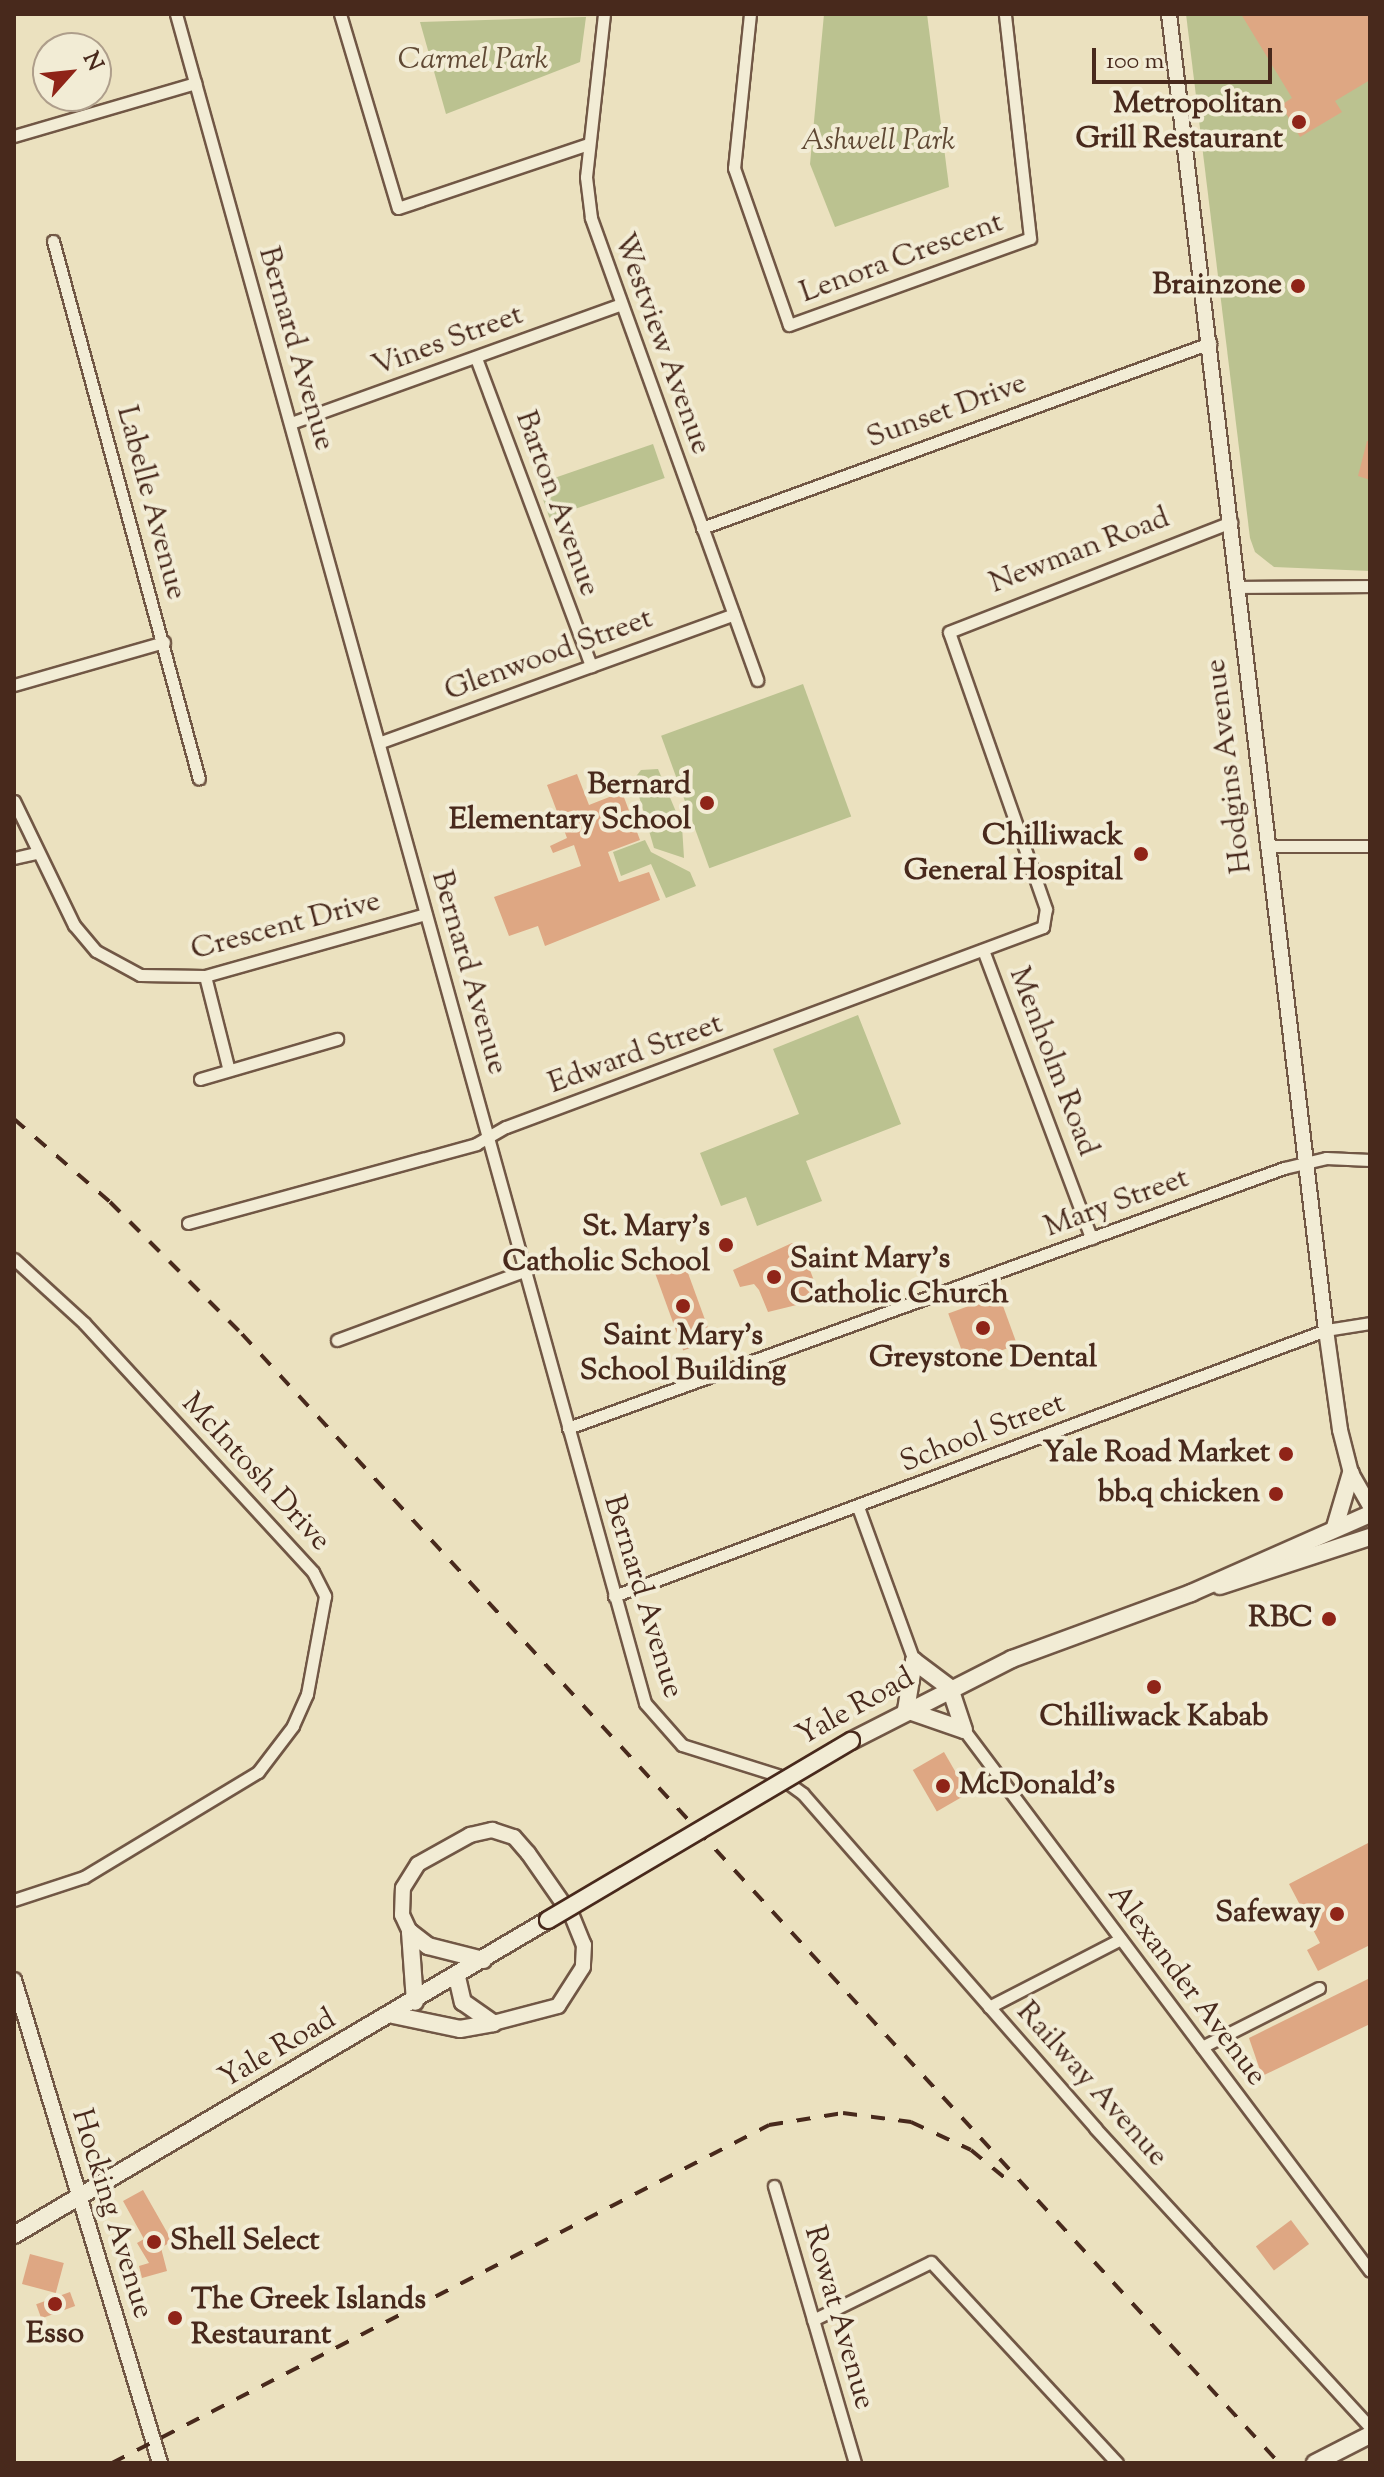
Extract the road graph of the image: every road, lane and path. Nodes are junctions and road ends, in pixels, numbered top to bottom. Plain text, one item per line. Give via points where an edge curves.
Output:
1 (176, 14) edge
2 (340, 14) edge
3 (604, 14) edge
4 (750, 14) edge
5 (1005, 14) edge
6 (1169, 14) edge
7 (195, 83) junction
8 (14, 136) edge
9 (588, 144) junction
10 (53, 241) dead end
11 (621, 304) junction
12 (1210, 343) junction
13 (476, 358) junction
14 (291, 423) junction
15 (1231, 522) junction
16 (702, 528) junction
17 (1370, 586) edge
18 (1237, 587) junction
19 (734, 614) junction
20 (949, 632) joint
21 (164, 642) junction
22 (591, 666) junction
23 (757, 680) dead end
24 (14, 685) edge
25 (381, 742) junction
26 (199, 779) dead end
27 (14, 801) edge
28 (1266, 846) junction
29 (1370, 846) edge
30 (36, 853) junction
31 (14, 858) edge
32 (425, 914) junction
33 (1046, 922) joint
34 (983, 950) junction
35 (205, 976) junction
36 (337, 1039) dead end
37 (228, 1067) junction
38 (200, 1079) dead end
39 (488, 1136) junction
40 (1370, 1160) edge
41 (1307, 1162) junction
42 (188, 1223) dead end
43 (1091, 1238) junction
44 (14, 1259) edge
45 (526, 1270) junction
46 (1370, 1323) edge
47 (1326, 1330) junction
48 (337, 1340) dead end
49 (568, 1428) junction
50 (1351, 1473) junction
51 (1370, 1506) edge
52 (858, 1507) junction
53 (1370, 1514) edge
54 (1335, 1527) junction
55 (1370, 1537) edge
56 (1191, 1593) junction
57 (614, 1596) junction
58 (914, 1661) junction
59 (950, 1688) junction
60 (906, 1710) junction
61 (964, 1730) junction
62 (777, 1775) joint
63 (14, 1900) edge
64 (410, 1932) junction
65 (1121, 1939) junction
66 (483, 1960) junction
67 (457, 1977) junction
68 (14, 1980) edge
69 (1319, 1988) dead end
70 (415, 2002) junction
71 (989, 2007) junction
72 (393, 2015) junction
73 (493, 2023) junction
74 (1202, 2047) junction
75 (774, 2186) dead end
76 (79, 2200) junction
77 (14, 2235) edge
78 (1370, 2271) edge
79 (813, 2320) junction
80 (1370, 2427) edge
81 (1370, 2435) edge
82 (160, 2463) edge
83 (855, 2463) edge
84 (1117, 2463) edge
85 (1315, 2463) edge

1 - 7 street, Bernard Avenue
2 - 9 street via 398,208
3 - 9 street, Westview Avenue
4 - 5 street, Lenora Crescent via 734,168 789,325 1030,238
6 - 12 street, Hodgins Avenue
7 - 8 street
7 - 14 street, Bernard Avenue
9 - 11 street, Westview Avenue via 591,218
10 - 21 street, Labelle Avenue
11 - 13 street, Vines Street
11 - 16 street, Westview Avenue
12 - 15 street, Hodgins Avenue
12 - 16 street, Sunset Drive
13 - 14 street, Vines Street
13 - 22 street, Barton Avenue
14 - 25 street, Bernard Avenue
15 - 18 street, Hodgins Avenue
15 - 20 street, Newman Road
16 - 19 street, Westview Avenue
17 - 18 street
18 - 28 street, Hodgins Avenue
19 - 22 street, Glenwood Street
19 - 23 street, Westview Avenue
20 - 33 street, Menholm Road
21 - 24 street
21 - 26 street, Labelle Avenue
22 - 25 street, Glenwood Street
25 - 32 street, Bernard Avenue
27 - 30 street, Crescent Drive
28 - 29 street
28 - 41 street, Hodgins Avenue
30 - 31 street
30 - 35 street, Crescent Drive via 74,925 110,961 149,977
32 - 35 street, Crescent Drive
32 - 39 street, Bernard Avenue
33 - 34 street, Edward Street
34 - 39 street, Edward Street
34 - 43 street, Menholm Road
35 - 37 street
36 - 37 street
37 - 38 street
39 - 42 street, Edward Street
39 - 45 street, Bernard Avenue
40 - 41 street, Mary Street
41 - 43 street, Mary Street
41 - 47 street, Hodgins Avenue
43 - 49 street, Mary Street
44 - 63 street, McIntosh Drive via 84,1323 321,1581 325,1596 307,1694 293,1726 258,1772 84,1877
45 - 48 street
45 - 49 street, Bernard Avenue
46 - 47 street, School Street
47 - 50 street, Hodgins Avenue
47 - 52 street, School Street
49 - 57 street, Bernard Avenue
50 - 51 street, Hodgins Avenue
50 - 54 main road
52 - 57 street, School Street
52 - 58 street
53 - 54 main road, Yale Road
54 - 56 main road, Yale Road
55 - 56 main road, Yale Road via 1262,1576
56 - 59 main road, Yale Road via 1078,1632
57 - 62 street, Bernard Avenue via 645,1703 659,1725 695,1750
58 - 59 main road
58 - 60 main road
59 - 60 main road, Yale Road
59 - 61 main road
60 - 61 main road
60 - 66 main road, Yale Road, bridge
61 - 65 street, Alexander Avenue
62 - 71 street, Railway Avenue via 803,1794
64 - 66 main road via 442,1952
64 - 70 main road
64 - 73 street via 402,1915 403,1888 418,1864 470,1835 492,1830 514,1837 572,1916 584,1945 583,1967 558,2006
65 - 71 street
65 - 74 street, Alexander Avenue
66 - 67 main road, Yale Road
67 - 70 main road, Yale Road
67 - 73 main road via 463,2002 475,2016
68 - 76 street, Hocking Avenue
69 - 74 street
70 - 72 main road, Yale Road
71 - 80 street, Railway Avenue
72 - 73 main road via 460,2029
72 - 76 main road, Yale Road
74 - 78 street, Alexander Avenue
75 - 79 street, Rowat Avenue
76 - 77 main road, Yale Road
76 - 82 street, Hocking Avenue
79 - 83 street, Rowat Avenue
79 - 84 street via 931,2262
81 - 85 main road

